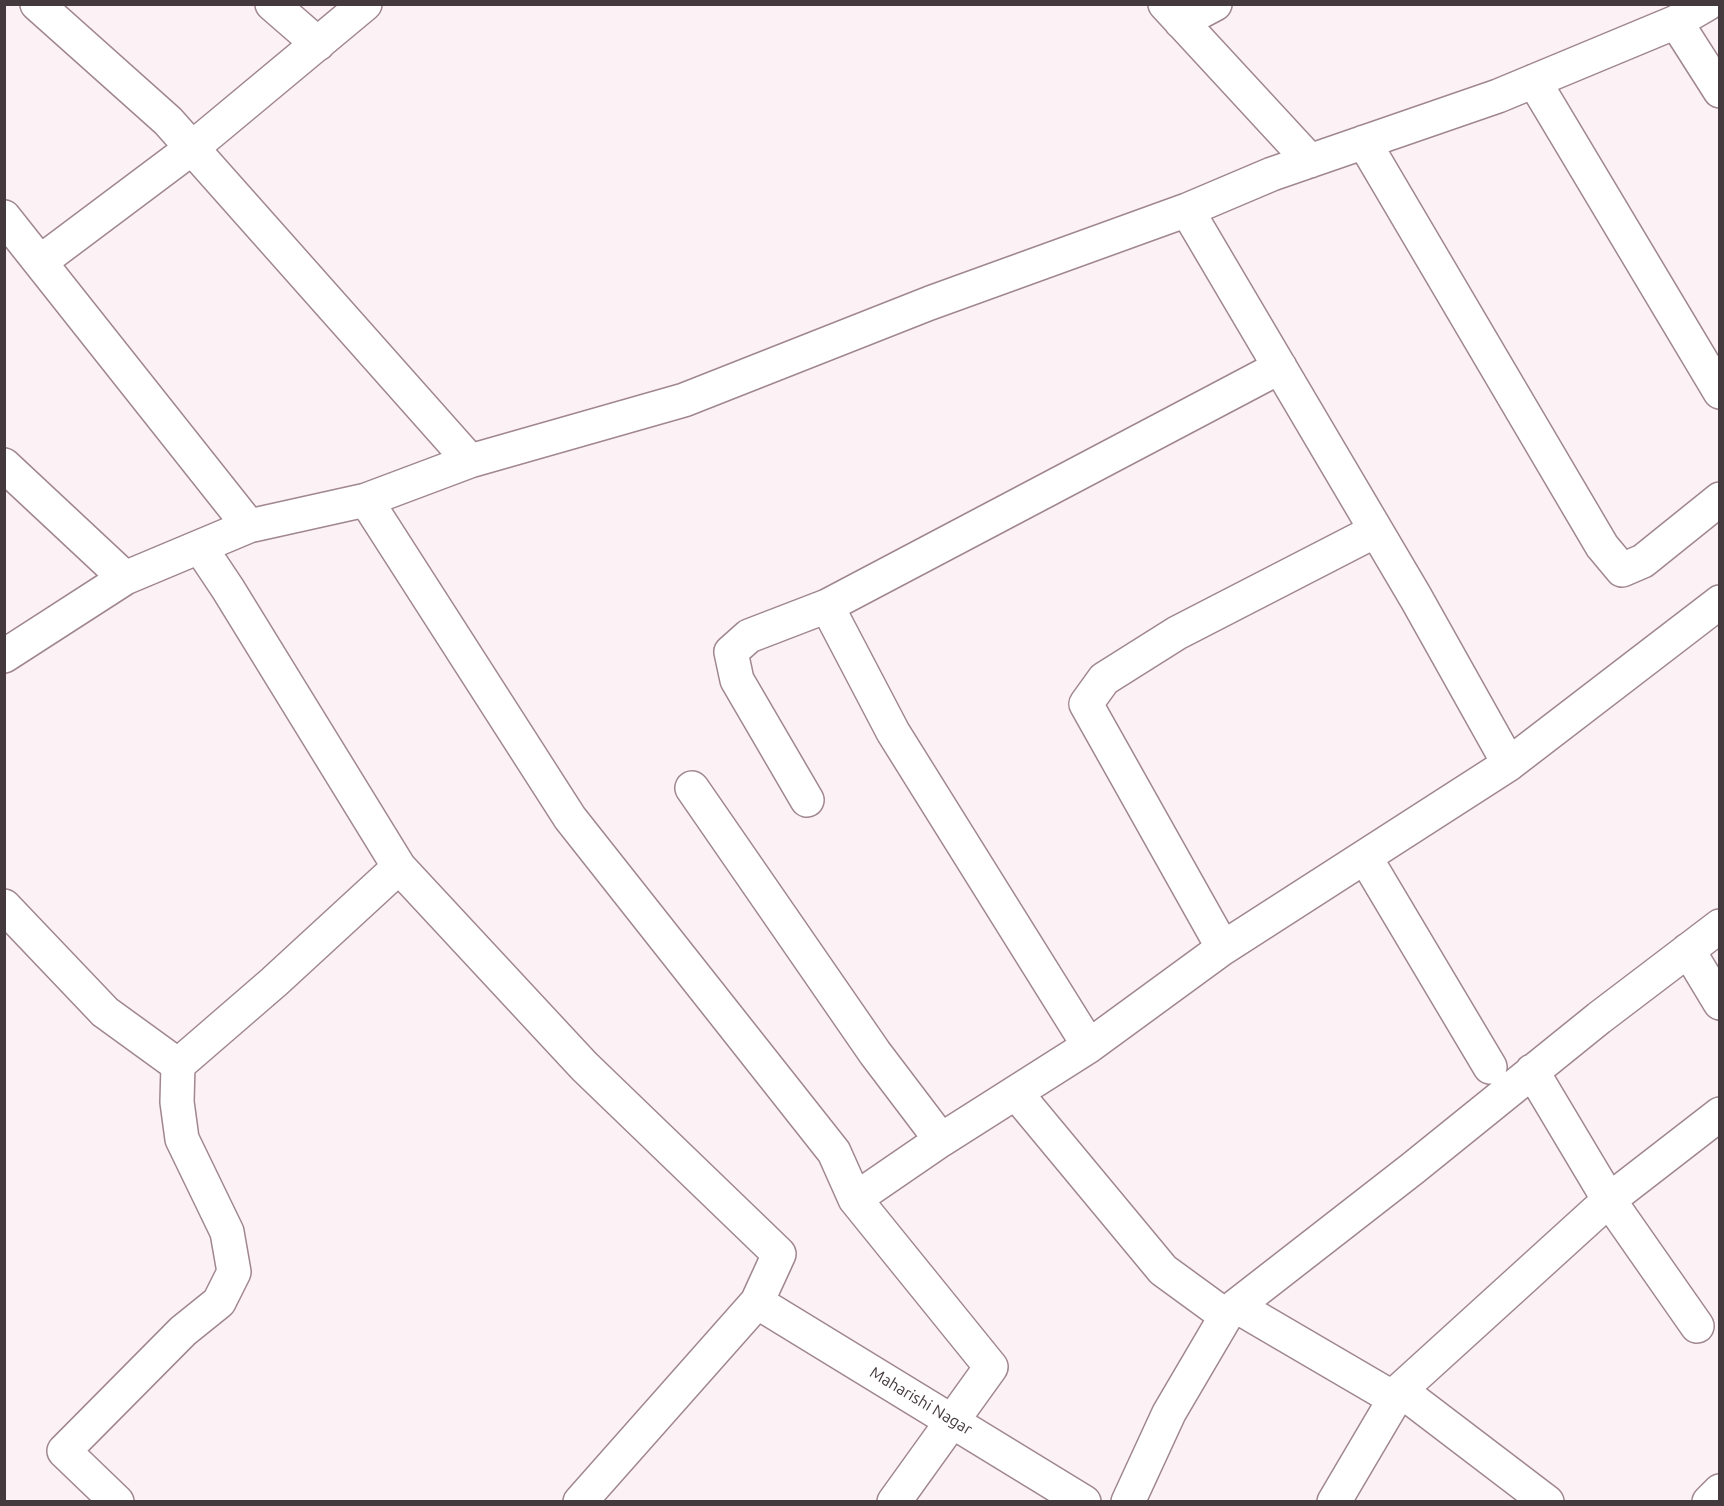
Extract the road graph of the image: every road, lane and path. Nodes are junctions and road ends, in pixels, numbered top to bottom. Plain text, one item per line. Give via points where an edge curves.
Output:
1 (37, 4) edge
2 (272, 4) edge
3 (365, 4) edge
4 (1215, 4) edge
5 (1707, 4) edge
6 (1173, 13) edge
7 (1676, 22) junction
8 (318, 44) junction
9 (1534, 81) junction
10 (1719, 91) edge
11 (1364, 142) junction
12 (192, 148) junction
13 (1310, 161) junction
14 (1187, 210) junction
15 (4, 217) edge
16 (40, 262) junction
17 (1280, 367) junction
18 (1719, 392) edge
19 (470, 461) junction
20 (4, 465) edge
21 (1719, 498) edge
22 (366, 500) junction
23 (249, 526) junction
24 (1375, 531) junction
25 (200, 547) junction
26 (125, 578) junction
27 (1719, 602) edge
28 (827, 606) junction
29 (4, 656) edge
30 (1509, 764) junction
31 (692, 788) dead end
32 (807, 800) dead end
33 (1365, 857) junction
34 (399, 867) junction
35 (4, 906) edge
36 (1719, 926) edge
37 (1222, 948) junction
38 (1688, 950) junction
39 (1719, 1003) edge
40 (1089, 1046) junction
41 (178, 1065) junction
42 (1490, 1067) dead end
43 (1532, 1071) junction
44 (1016, 1092) junction
45 (1719, 1114) edge
46 (941, 1140) junction
47 (855, 1199) junction
48 (1609, 1200) junction
49 (757, 1302) junction
50 (1231, 1311) junction
51 (1698, 1326) dead end
52 (1397, 1394) junction
53 (952, 1420) junction
54 (1719, 1491) edge
55 (117, 1502) edge
56 (580, 1502) edge
57 (894, 1502) edge
58 (1084, 1502) edge
59 (1128, 1502) edge
60 (1334, 1502) edge
61 (1547, 1502) edge
62 (1709, 1502) edge

1 - 12 street via 168,121
2 - 8 street
3 - 8 street
4 - 6 street
5 - 7 street
6 - 13 street
7 - 9 street
7 - 10 street
8 - 12 street
9 - 11 street
9 - 18 street
11 - 13 street
11 - 21 street via 1602,546 1622,570 1643,561
12 - 16 street
12 - 19 street
13 - 14 street
14 - 17 street
14 - 19 street via 930,303 684,400
15 - 16 street
16 - 23 street
17 - 24 street
17 - 28 street
19 - 22 street
20 - 26 street
22 - 23 street
22 - 47 street via 570,818 834,1152
23 - 25 street
24 - 30 street
24 - 37 street via 1177,633 1104,680 1086,704
25 - 26 street
25 - 34 street
26 - 29 street
27 - 30 street
28 - 32 street via 749,636 731,652 737,680
28 - 40 street via 892,732
30 - 33 street
31 - 46 street via 874,1053
33 - 37 street
33 - 42 street
34 - 41 street
34 - 49 street via 584,1066 779,1254
35 - 41 street via 105,1012
36 - 38 street
37 - 40 street
38 - 39 street
38 - 43 street
40 - 44 street
41 - 55 street via 182,1139 227,1232 234,1272 219,1302 183,1331 64,1450
43 - 48 street
43 - 50 street
44 - 46 street
44 - 50 street via 1163,1270
45 - 48 street
46 - 47 street
47 - 53 street via 991,1367
48 - 51 street
48 - 52 street
49 - 53 street, Maharishi Nagar
49 - 56 street
50 - 52 street
50 - 59 street via 1168,1413
52 - 60 street
52 - 61 street
53 - 57 street
53 - 58 street, Maharishi Nagar
54 - 62 street

